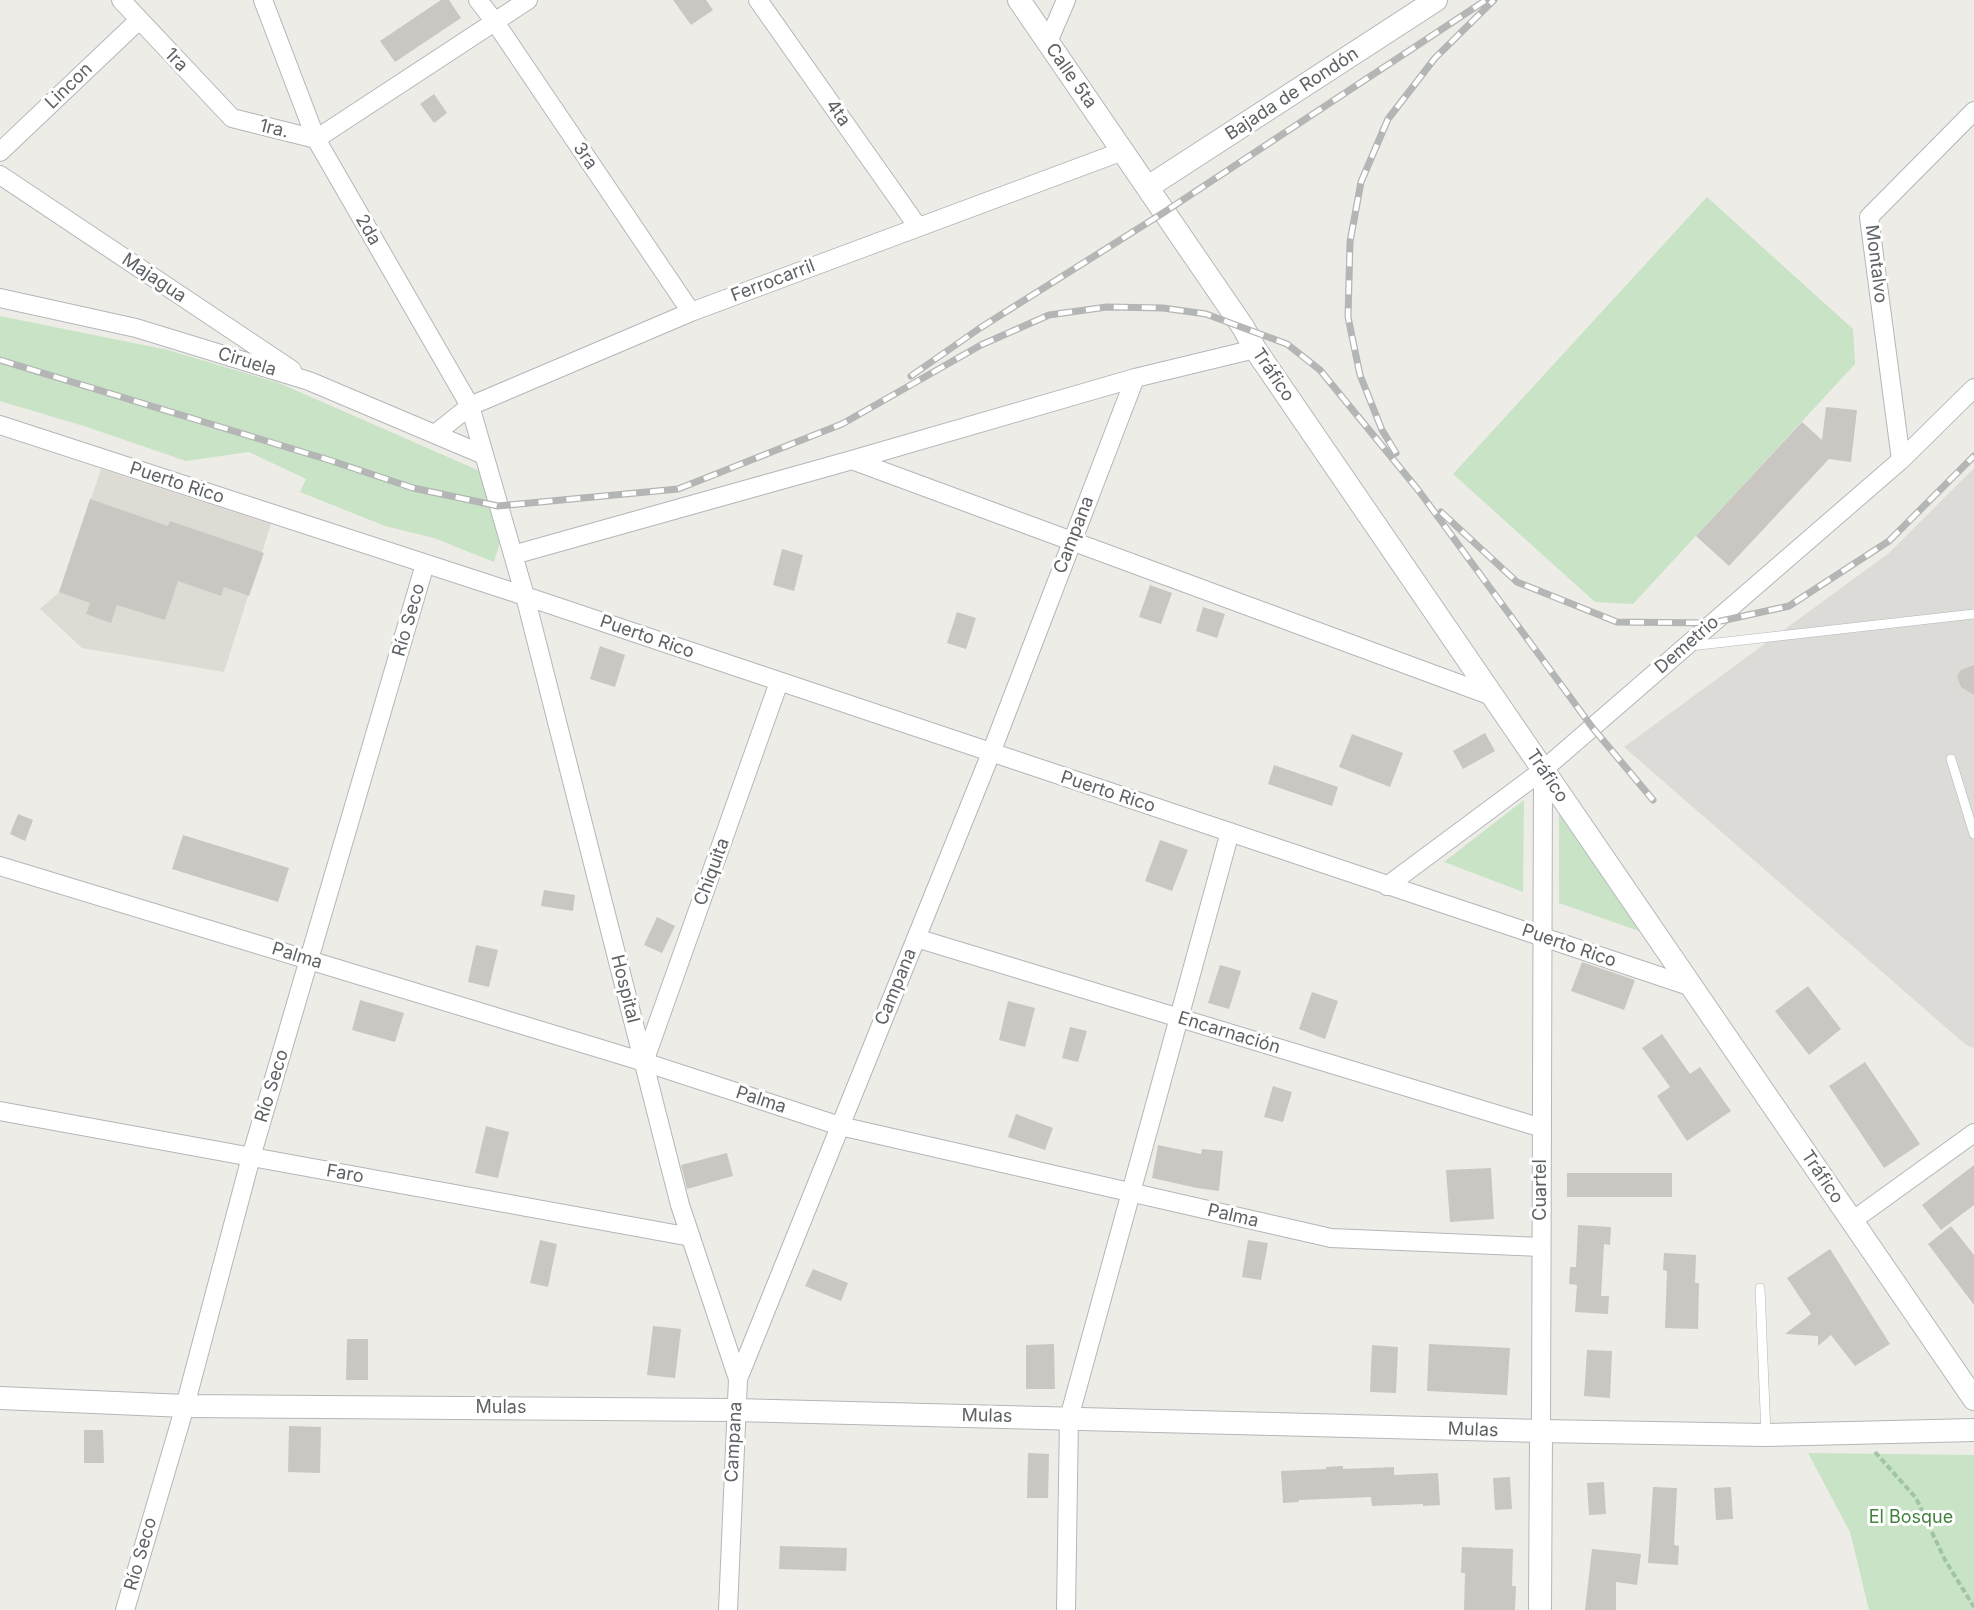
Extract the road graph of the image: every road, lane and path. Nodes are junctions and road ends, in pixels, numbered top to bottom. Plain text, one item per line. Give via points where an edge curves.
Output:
1 (121, 0) edge
2 (263, 0) edge
3 (478, 0) edge
4 (528, 0) edge
5 (758, 0) edge
6 (1019, 0) edge
7 (1066, 0) edge
8 (1436, 0) edge
9 (139, 20) junction
10 (495, 22) junction
11 (1048, 42) junction
12 (1974, 111) edge
13 (232, 118) joint
14 (316, 139) junction
15 (1124, 151) junction
16 (0, 152) edge
17 (0, 176) edge
18 (1148, 187) junction
19 (918, 226) junction
20 (0, 298) edge
21 (691, 312) junction
22 (1255, 349) junction
23 (1135, 378) junction
24 (309, 381) junction
25 (1974, 388) edge
26 (470, 406) junction
27 (0, 425) edge
28 (435, 434) junction
29 (484, 455) junction
30 (1901, 459) junction
31 (852, 460) junction
32 (1072, 540) junction
33 (513, 555) junction
34 (425, 564) junction
35 (525, 596) junction
36 (1974, 614) edge
37 (1685, 647) junction
38 (779, 682) junction
39 (1492, 696) junction
40 (991, 753) junction
41 (1952, 759) dead end
42 (1543, 770) junction
43 (1230, 832) junction
44 (1974, 834) edge
45 (0, 866) edge
46 (1387, 885) junction
47 (1542, 937) junction
48 (916, 938) junction
49 (310, 960) junction
50 (1692, 987) junction
51 (1179, 1018) junction
52 (644, 1062) junction
53 (0, 1111) edge
54 (840, 1126) junction
55 (1542, 1128) junction
56 (1974, 1132) edge
57 (251, 1157) junction
58 (1131, 1193) junction
59 (1852, 1221) junction
60 (691, 1237) junction
61 (1541, 1247) junction
62 (1760, 1288) dead end
63 (738, 1378) junction
64 (0, 1398) edge
65 (1974, 1399) edge
66 (185, 1406) junction
67 (735, 1410) junction
68 (1069, 1418) junction
69 (1974, 1430) edge
70 (1540, 1431) junction
71 (1857, 1433) junction
72 (1766, 1435) junction
73 (1974, 1607) edge
74 (125, 1610) edge
75 (728, 1610) edge
76 (1066, 1610) edge
77 (1540, 1610) edge

1 - 9 street, 1ra
2 - 14 street, 2da
3 - 10 street, 3ra
4 - 10 street
5 - 19 street, 4ta
6 - 11 street, Calle 5ta
7 - 11 street
8 - 18 street, Bajada de Rondón
9 - 13 street, 1ra
9 - 16 street, Lincon
10 - 14 street
10 - 21 street, 3ra
11 - 15 street, Calle 5ta
12 - 30 street, Montalvo via 1869,217
13 - 14 street, 1ra.
14 - 26 street, 2da
15 - 18 street, Tráfico
15 - 19 street, Ferrocarril
17 - 24 street, Majagua
18 - 22 street, Tráfico
19 - 21 street, Ferrocarril
20 - 24 street, Ciruela via 136,328
21 - 26 street, Ferrocarril
22 - 23 street
22 - 39 street, Tráfico
23 - 31 street
23 - 32 street, Campana
24 - 28 street, Ciruela
25 - 30 street, Demetrio
26 - 28 street, Ferrocarril
26 - 29 street, 2da
27 - 34 street, Puerto Rico
28 - 29 street, Ciruela
29 - 33 street
30 - 37 street, Demetrio
31 - 32 street
31 - 33 street
32 - 39 street
32 - 40 street, Campana
33 - 35 street
34 - 35 street, Puerto Rico
34 - 49 street, Río Seco
35 - 38 street, Puerto Rico
35 - 52 street, Hospital
36 - 37 lane
37 - 42 street, Demetrio
38 - 40 street, Puerto Rico
38 - 52 street, Chiquita
39 - 42 street, Tráfico
40 - 43 street, Puerto Rico
40 - 48 street, Campana
41 - 44 lane
42 - 46 street, Demetrio
42 - 47 street, Cuartel
42 - 50 street, Tráfico
43 - 46 street, Puerto Rico
43 - 51 street
45 - 49 street, Palma
46 - 47 street, Puerto Rico
47 - 50 street, Puerto Rico
47 - 55 street, Cuartel
48 - 51 street, Encarnación
48 - 54 street, Campana
49 - 52 street, Palma
49 - 57 street, Río Seco
50 - 59 street, Tráfico
51 - 55 street, Encarnación
51 - 58 street
52 - 54 street, Palma
52 - 60 street, Hospital
53 - 57 street, Faro
54 - 58 street, Palma
54 - 63 street, Campana
55 - 61 street, Cuartel
56 - 59 street
57 - 60 street, Faro
57 - 66 street, Río Seco
58 - 61 street, Palma via 1331,1238
58 - 68 street
59 - 65 street, Tráfico
60 - 63 street, Hospital
61 - 70 street, Cuartel
62 - 72 lane
63 - 67 street, Campana
64 - 66 street, Mulas
66 - 67 street, Mulas
66 - 74 street, Río Seco
67 - 68 street, Mulas
67 - 75 street, Campana
68 - 70 street, Mulas
68 - 76 street
69 - 71 street, Mulas
70 - 72 street, Mulas
70 - 77 street, Cuartel
71 - 72 street, Mulas
71 - 73 path via 1916,1498 1945,1560

